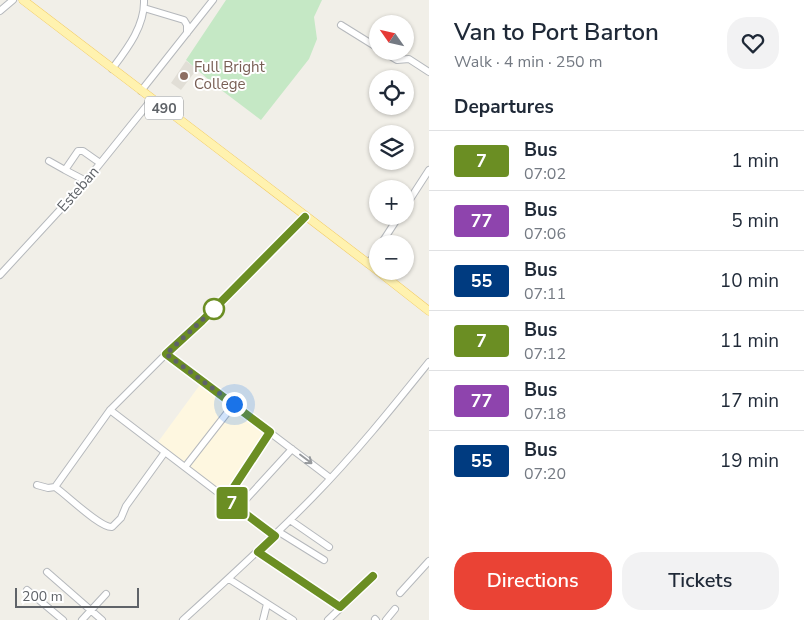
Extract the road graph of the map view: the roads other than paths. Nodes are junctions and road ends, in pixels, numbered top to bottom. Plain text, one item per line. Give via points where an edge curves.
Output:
1 (13, 0) edge
2 (23, 0) edge
3 (144, 0) edge
4 (213, 0) edge
5 (144, 8) junction
6 (0, 11) edge
7 (341, 25) dead end
8 (187, 33) junction
9 (369, 42) edge
10 (411, 60) edge
11 (112, 68) junction
12 (429, 72) edge
13 (141, 91) junction
14 (152, 99) junction
15 (48, 161) dead end
16 (100, 163) junction
17 (65, 170) junction
18 (429, 170) edge
19 (86, 181) junction
20 (414, 193) edge
21 (305, 217) junction
22 (368, 264) edge
23 (0, 275) edge
24 (389, 280) edge
25 (429, 311) edge
26 (166, 354) junction
27 (429, 362) edge
28 (234, 404) junction
29 (110, 410) junction
30 (270, 432) junction
31 (292, 449) junction
32 (165, 452) junction
33 (185, 467) junction
34 (330, 478) junction
35 (37, 485) dead end
36 (55, 487) junction
37 (226, 499) junction
38 (238, 508) junction
39 (290, 520) junction
40 (277, 534) junction
41 (329, 547) dead end
42 (258, 552) junction
43 (324, 560) dead end
44 (429, 562) edge
45 (47, 572) dead end
46 (373, 576) dead end
47 (229, 579) junction
48 (28, 590) dead end
49 (400, 593) dead end
50 (106, 594) dead end
51 (267, 604) junction
52 (340, 607) junction
53 (395, 609) dead end
54 (92, 611) junction
55 (63, 620) edge
56 (82, 620) edge
57 (102, 620) edge
58 (183, 620) edge
59 (263, 620) edge
60 (293, 620) edge
61 (328, 620) edge
62 (386, 620) edge

1 - 6 street
2 - 11 main road, 490
3 - 5 street
4 - 8 street
5 - 8 street via 184,20 188,25
5 - 11 street via 131,43
7 - 9 street
8 - 13 street
10 - 12 street
11 - 13 main road, 490
13 - 14 main road, 490
14 - 16 street, Esteban
14 - 21 main road, 490
15 - 17 street
16 - 17 street via 79,150
16 - 19 street, Esteban
17 - 19 street
18 - 20 street
19 - 23 street, Esteban
21 - 22 main road, 490
21 - 26 street
24 - 25 main road, 490
26 - 28 street
26 - 29 street
27 - 34 street
28 - 30 street
28 - 33 street
29 - 32 street
29 - 36 street
30 - 31 street
30 - 37 street
31 -> 34 street
31 - 38 street
32 - 33 street
32 - 36 street via 112,527 106,527
33 - 37 street
34 - 39 street
35 - 36 street
37 - 38 street
38 - 40 street
39 - 40 street
39 - 41 street
40 - 42 street
40 - 43 street
42 - 47 street
42 - 52 street
44 - 49 street
45 - 54 street
46 - 52 street
47 - 51 street
47 - 58 street
48 - 55 street
50 - 54 street
51 - 59 street
51 - 60 street
52 - 61 street
53 - 62 street
54 - 56 street
54 - 57 street

